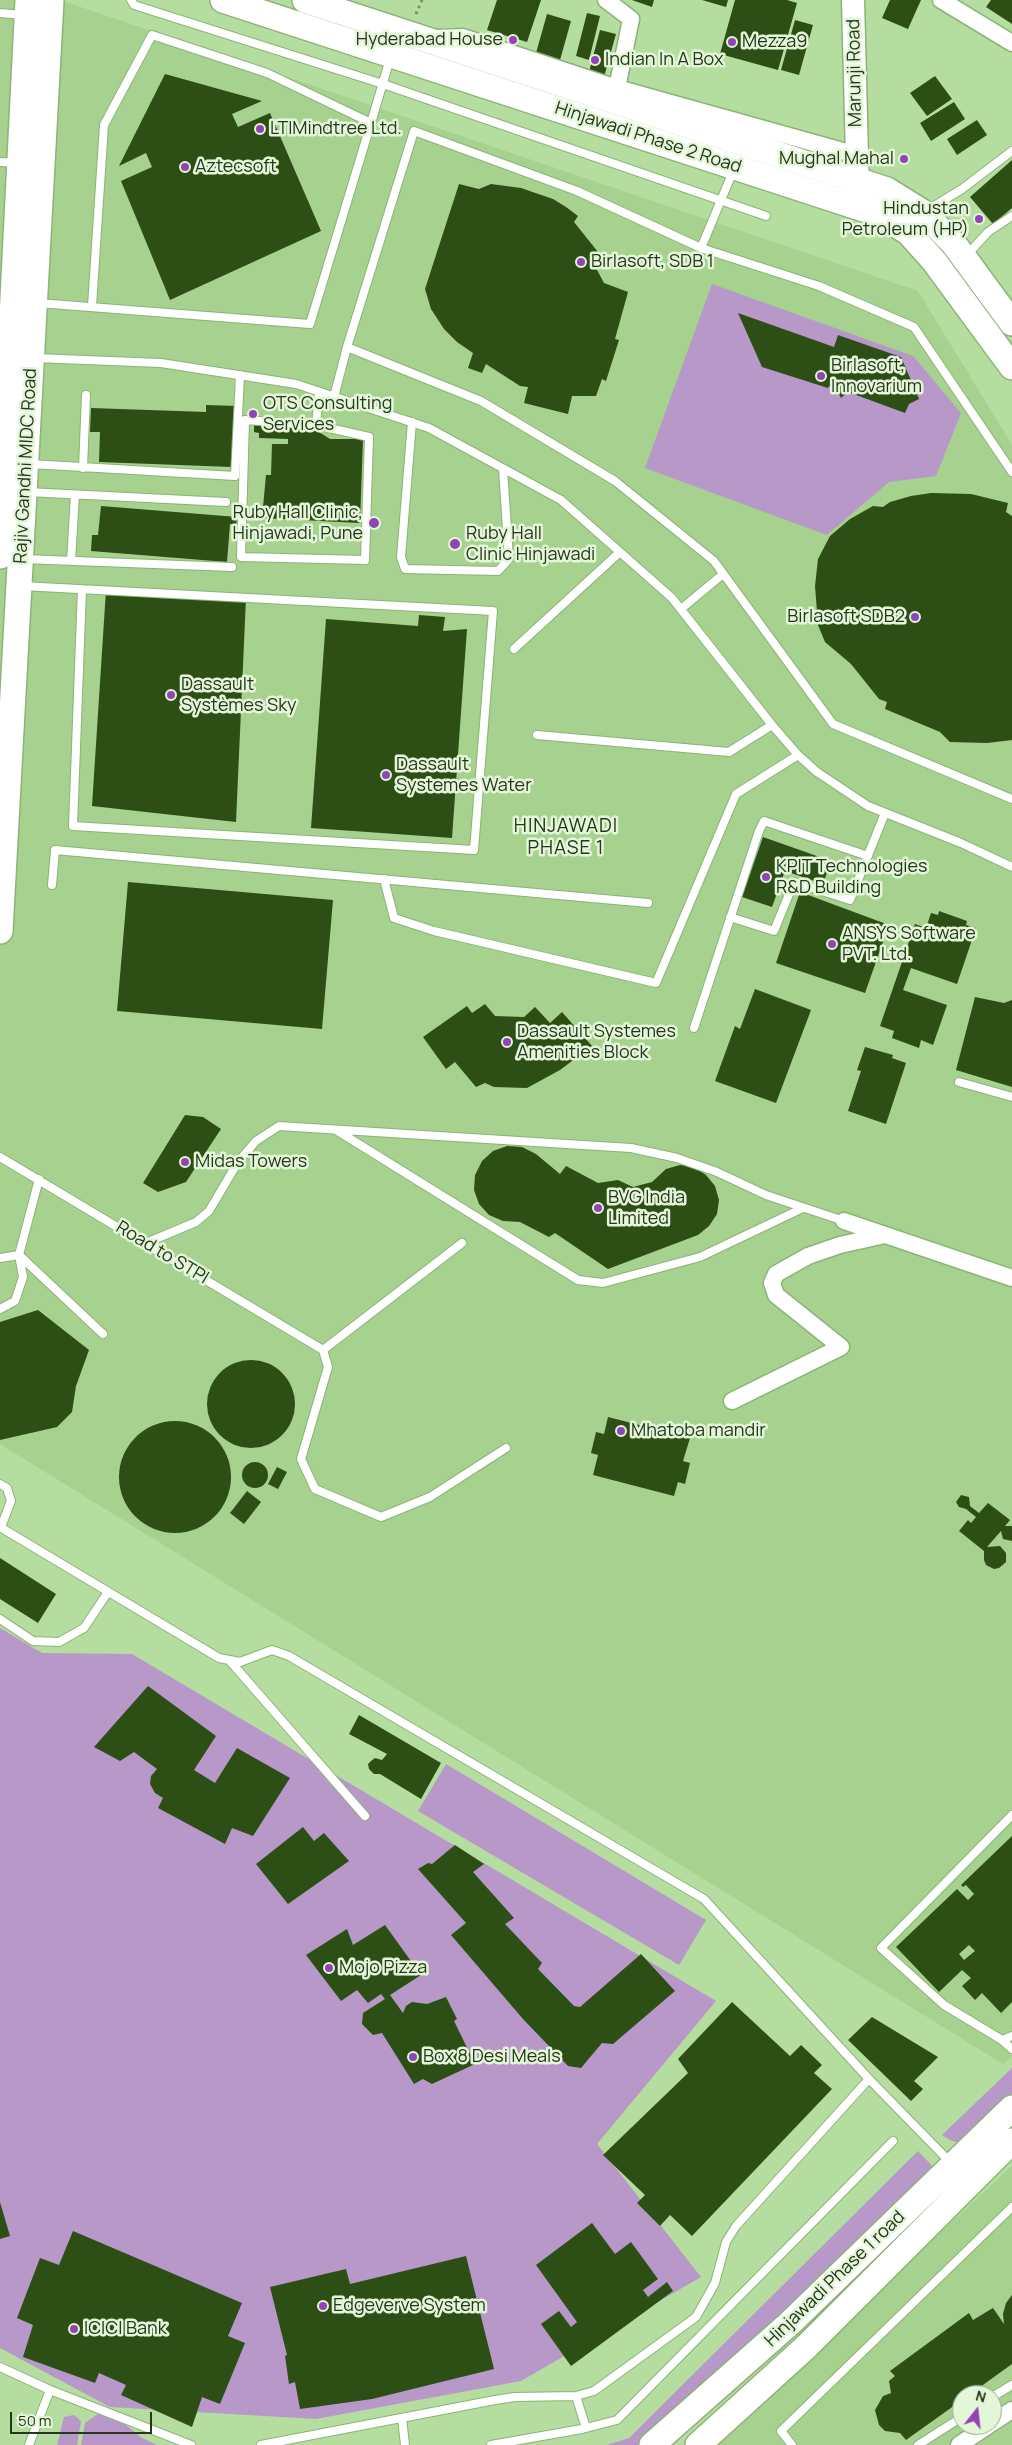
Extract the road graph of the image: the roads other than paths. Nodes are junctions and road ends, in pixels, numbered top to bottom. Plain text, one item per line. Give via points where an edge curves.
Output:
1 (51, 0) edge
2 (131, 0) edge
3 (223, 0) edge
4 (305, 0) edge
5 (606, 0) edge
6 (853, 0) edge
7 (941, 0) edge
8 (28, 8) edge
9 (0, 13) edge
10 (425, 38) junction
11 (1012, 43) edge
12 (392, 55) junction
13 (383, 84) junction
14 (617, 88) junction
15 (371, 123) junction
16 (1012, 151) edge
17 (857, 155) junction
18 (10, 163) edge
19 (735, 166) junction
20 (857, 180) junction
21 (722, 200) junction
22 (858, 207) junction
23 (924, 212) junction
24 (766, 216) dead end
25 (1012, 216) edge
26 (701, 248) junction
27 (964, 258) junction
28 (34, 303) junction
29 (92, 306) junction
30 (1012, 323) edge
31 (347, 347) junction
32 (21, 358) junction
33 (1012, 366) edge
34 (240, 375) junction
35 (4, 382) edge
36 (319, 392) junction
37 (86, 395) dead end
38 (334, 397) junction
39 (3, 421) edge
40 (412, 422) junction
41 (316, 425) junction
42 (26, 464) junction
43 (83, 468) junction
44 (503, 469) junction
45 (1012, 472) edge
46 (25, 492) junction
47 (75, 495) junction
48 (226, 502) dead end
49 (620, 552) junction
50 (11, 557) edge
51 (71, 561) junction
52 (232, 567) dead end
53 (723, 574) junction
54 (20, 586) junction
55 (82, 589) junction
56 (680, 609) junction
57 (514, 649) dead end
58 (772, 725) junction
59 (537, 735) dead end
60 (798, 755) junction
61 (1012, 800) edge
62 (885, 813) junction
63 (868, 856) junction
64 (1012, 867) edge
65 (384, 879) junction
66 (52, 886) dead end
67 (648, 904) dead end
68 (730, 916) junction
69 (0, 931) edge
70 (694, 1028) dead end
71 (959, 1082) dead end
72 (1012, 1097) edge
73 (334, 1129) junction
74 (0, 1157) edge
75 (39, 1179) junction
76 (803, 1208) junction
77 (844, 1221) joint
78 (885, 1235) junction
79 (462, 1243) dead end
80 (146, 1244) junction
81 (19, 1255) junction
82 (0, 1258) edge
83 (1012, 1278) edge
84 (0, 1309) edge
85 (103, 1334) dead end
86 (323, 1350) junction
87 (732, 1401) dead end
88 (506, 1448) dead end
89 (0, 1484) edge
90 (1, 1527) edge
91 (108, 1592) junction
92 (0, 1619) edge
93 (230, 1661) junction
94 (1012, 1814) edge
95 (365, 1816) dead end
96 (1012, 2036) edge
97 (1002, 2040) junction
98 (1012, 2049) edge
99 (869, 2079) junction
100 (1012, 2108) edge
101 (893, 2141) dead end
102 (1012, 2141) edge
103 (953, 2165) junction
104 (1012, 2207) edge
105 (0, 2367) edge
106 (50, 2390) junction
107 (576, 2396) junction
108 (402, 2418) junction
109 (952, 2423) edge
110 (586, 2428) junction
111 (974, 2435) edge
112 (29, 2445) edge
113 (190, 2445) edge
114 (261, 2445) edge
115 (405, 2445) edge
116 (491, 2445) edge
117 (652, 2445) edge
118 (698, 2445) edge
119 (792, 2445) edge
120 (918, 2445) edge
121 (959, 2445) edge

1 - 28 main road, Rajiv Gandhi MIDC Road
2 - 13 lane via 134,5
3 - 12 main road, Hinjawadi Phase 2 Road
4 - 10 main road, Hinjawadi Phase 2 Road
5 - 14 street via 631,19
6 - 17 street, Marunji Road
7 - 11 street
8 - 9 lane
8 - 18 main road, Rajiv Gandhi MIDC Road
10 - 14 street via 463,37
10 - 20 main road, Hinjawadi Phase 2 Road
12 - 13 lane
12 - 19 main road, Hinjawadi Phase 2 Road
13 - 15 lane
13 - 21 lane
14 - 17 street
15 - 29 lane via 310,324
15 - 29 lane via 267,73 152,35 104,125
16 - 23 lane via 962,189
17 - 20 street, Marunji Road
18 - 32 main road, Rajiv Gandhi MIDC Road
19 - 21 lane
19 - 22 main road, Hinjawadi Phase 2 Road
20 - 22 street, Marunji Road
20 - 23 main road, Hinjawadi Phase 2 Road via 887,190
21 - 24 lane
21 - 26 lane
22 - 33 main road, Hinjawadi Phase 2 Road via 876,213 908,232 934,261
23 - 27 main road, Hinjawadi Phase 2 Road
25 - 27 lane via 988,232
26 - 31 lane via 577,191 414,131
26 - 45 lane via 819,286 914,327
27 - 30 main road, Hinjawadi Phase 2 Road
28 - 29 lane
28 - 32 main road, Rajiv Gandhi MIDC Road
31 - 38 lane
31 - 53 lane via 481,401 587,464 614,481 714,561
32 - 34 lane via 161,363
32 - 35 main road, Rajiv Gandhi MIDC Road
32 - 42 main road, Rajiv Gandhi MIDC Road
34 - 36 lane via 296,384
34 - 43 lane via 234,476
35 - 39 main road, Rajiv Gandhi MIDC Road
36 - 38 lane
36 - 41 lane
37 - 43 lane
38 - 40 lane
39 - 50 main road, Rajiv Gandhi MIDC Road
40 - 44 lane
40 - 44 lane via 402,557 405,569 498,572 509,559
41 - 41 lane via 245,420 241,557 365,560 369,437
42 - 43 lane
42 - 46 main road, Rajiv Gandhi MIDC Road
44 - 49 lane via 561,500
46 - 47 lane
46 - 50 main road, Rajiv Gandhi MIDC Road
47 - 48 lane
47 - 51 lane
49 - 56 lane
49 - 57 lane
50 - 51 lane
50 - 54 main road, Rajiv Gandhi MIDC Road
51 - 52 lane
53 - 56 lane
53 - 61 lane via 834,724
54 - 55 lane
54 - 69 main road, Rajiv Gandhi MIDC Road
55 - 55 lane via 73,826 474,850 493,611
56 - 58 lane
58 - 59 lane via 729,752
58 - 60 lane
60 - 62 lane via 846,792
60 - 65 lane via 736,794 656,983 434,931 394,918
62 - 63 lane
62 - 64 lane
63 - 68 lane via 850,900 794,882 774,931
63 - 68 lane via 764,820
65 - 66 lane via 55,850
65 - 67 lane
68 - 70 lane
71 - 72 lane
73 - 76 lane via 631,1148 701,1166
73 - 76 lane via 578,1280 603,1283 700,1257
73 - 80 lane via 279,1126 268,1132 238,1162 209,1211 196,1222
74 - 75 lane, Road to STPI
75 - 80 lane, Road to STPI
75 - 81 lane
76 - 77 lane
77 - 78 street
78 - 83 street
78 - 87 street via 808,1256 776,1274 772,1283 776,1295 841,1348
79 - 86 lane
80 - 86 lane, Road to STPI
81 - 82 lane
81 - 84 lane via 23,1277 21,1288 15,1301
81 - 85 lane
86 - 88 lane via 328,1367 301,1459 315,1489 381,1517 430,1497
89 - 90 lane via 7,1488 11,1501
90 - 91 lane
91 - 92 lane via 84,1628 59,1642 33,1640
91 - 93 lane via 210,1654
93 - 95 lane
93 - 99 lane via 240,1662 272,1650 284,1653 704,1899
94 - 97 lane via 881,1948 944,2005
96 - 97 lane
97 - 98 lane
99 - 103 lane
99 - 107 lane via 736,2226 726,2242 715,2283 696,2317 594,2390
100 - 103 main road, Hinjawadi Phase 1 road
101 - 110 lane via 617,2420
102 - 118 main road, Hinjawadi Phase 1 road via 807,2346
103 - 117 main road, Hinjawadi Phase 1 road via 790,2323
104 - 119 lane via 782,2430
105 - 106 lane
106 - 112 lane
106 - 113 lane
107 - 108 lane via 515,2397
107 - 110 lane
108 - 114 lane
108 - 115 lane
109 - 120 lane
110 - 116 lane
111 - 121 street

